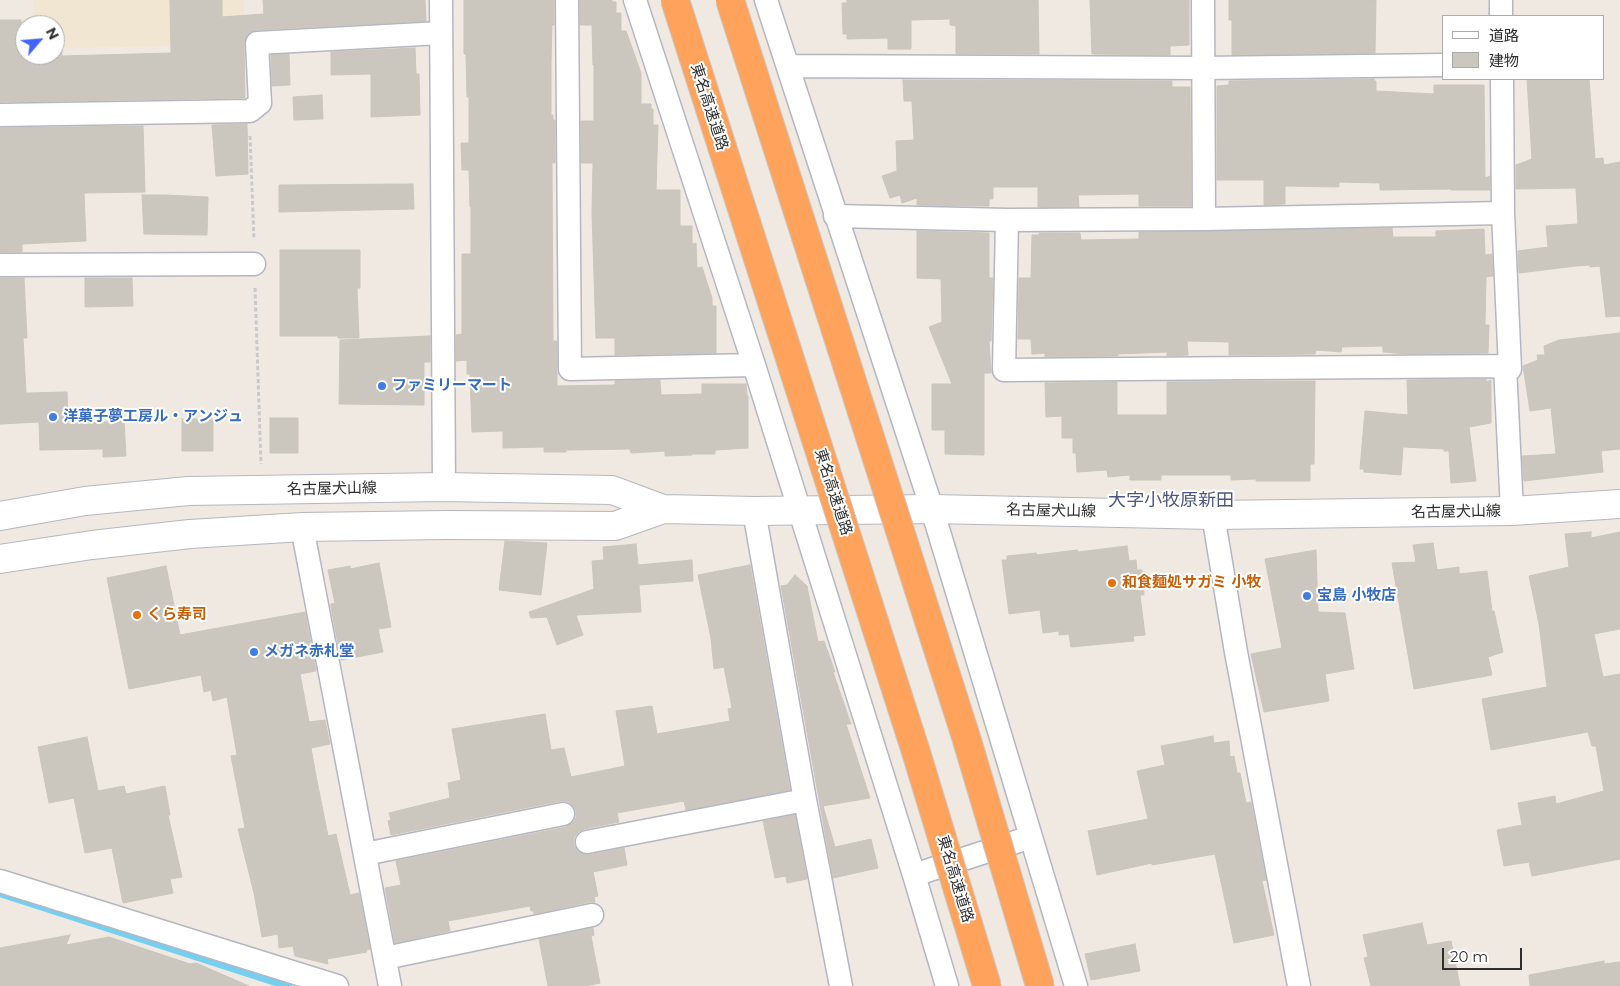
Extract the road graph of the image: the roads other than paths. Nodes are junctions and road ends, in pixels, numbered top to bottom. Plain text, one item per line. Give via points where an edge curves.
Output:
1 (441, 0) edge
2 (567, 0) edge
3 (635, 0) edge
4 (675, 0) edge
5 (730, 0) edge
6 (766, 0) edge
7 (1203, 0) edge
8 (1501, 0) edge
9 (1501, 15) edge
10 (441, 33) junction
11 (1442, 65) edge
12 (788, 66) junction
13 (1203, 68) junction
14 (1502, 80) edge
15 (0, 114) edge
16 (1503, 213) junction
17 (835, 216) junction
18 (1204, 219) junction
19 (1007, 220) junction
20 (254, 264) road end
21 (0, 265) edge
22 (754, 365) junction
23 (1506, 366) junction
24 (444, 487) junction
25 (1620, 504) edge
26 (663, 509) junction
27 (932, 509) junction
28 (799, 510) junction
29 (754, 511) junction
30 (1512, 512) junction
31 (1213, 515) junction
32 (0, 516) edge
33 (302, 527) junction
34 (0, 560) edge
35 (805, 800) junction
36 (563, 814) dead end
37 (1031, 836) junction
38 (587, 842) dead end
39 (365, 854) junction
40 (914, 875) junction
41 (0, 881) edge
42 (592, 915) dead end
43 (385, 958) junction
44 (337, 986) edge
45 (390, 986) edge
46 (841, 986) edge
47 (948, 986) edge
48 (988, 986) edge
49 (1040, 986) edge
50 (1076, 986) edge
51 (1299, 986) edge

1 - 10 street
2 - 22 street via 570,369
3 - 22 street
4 - 48 highway, 東名高速道路, bridge
5 - 49 highway, bridge via 966,737
6 - 12 street
7 - 13 street
8 - 9 street
10 - 15 street via 257,43 260,103 250,111
10 - 24 street
11 - 13 street
12 - 13 street
12 - 17 street
13 - 18 street
14 - 16 street
16 - 18 street
16 - 23 street via 1510,369
17 - 19 street
17 - 27 street
18 - 19 street
19 - 23 street via 1004,370
20 - 21 street
22 - 28 street
23 - 30 street
24 - 26 main road, 名古屋犬山線 via 612,490
24 - 32 main road, 名古屋犬山線 via 188,491 85,501
25 - 30 main road, 名古屋犬山線
26 - 29 main road, 名古屋犬山線
26 - 33 main road, 名古屋犬山線 via 615,526
27 - 28 main road, 名古屋犬山線
27 - 31 main road, 名古屋犬山線
27 - 37 street
28 - 29 main road, 名古屋犬山線
28 - 40 street
29 - 35 street
30 - 31 main road, 名古屋犬山線
31 - 51 street
33 - 34 main road, 名古屋犬山線 via 111,542
33 - 39 street
35 - 38 street
35 - 46 street
36 - 39 street
37 - 40 street
37 - 50 street
39 - 43 street
40 - 47 street
41 - 44 street
42 - 43 street
43 - 45 street

